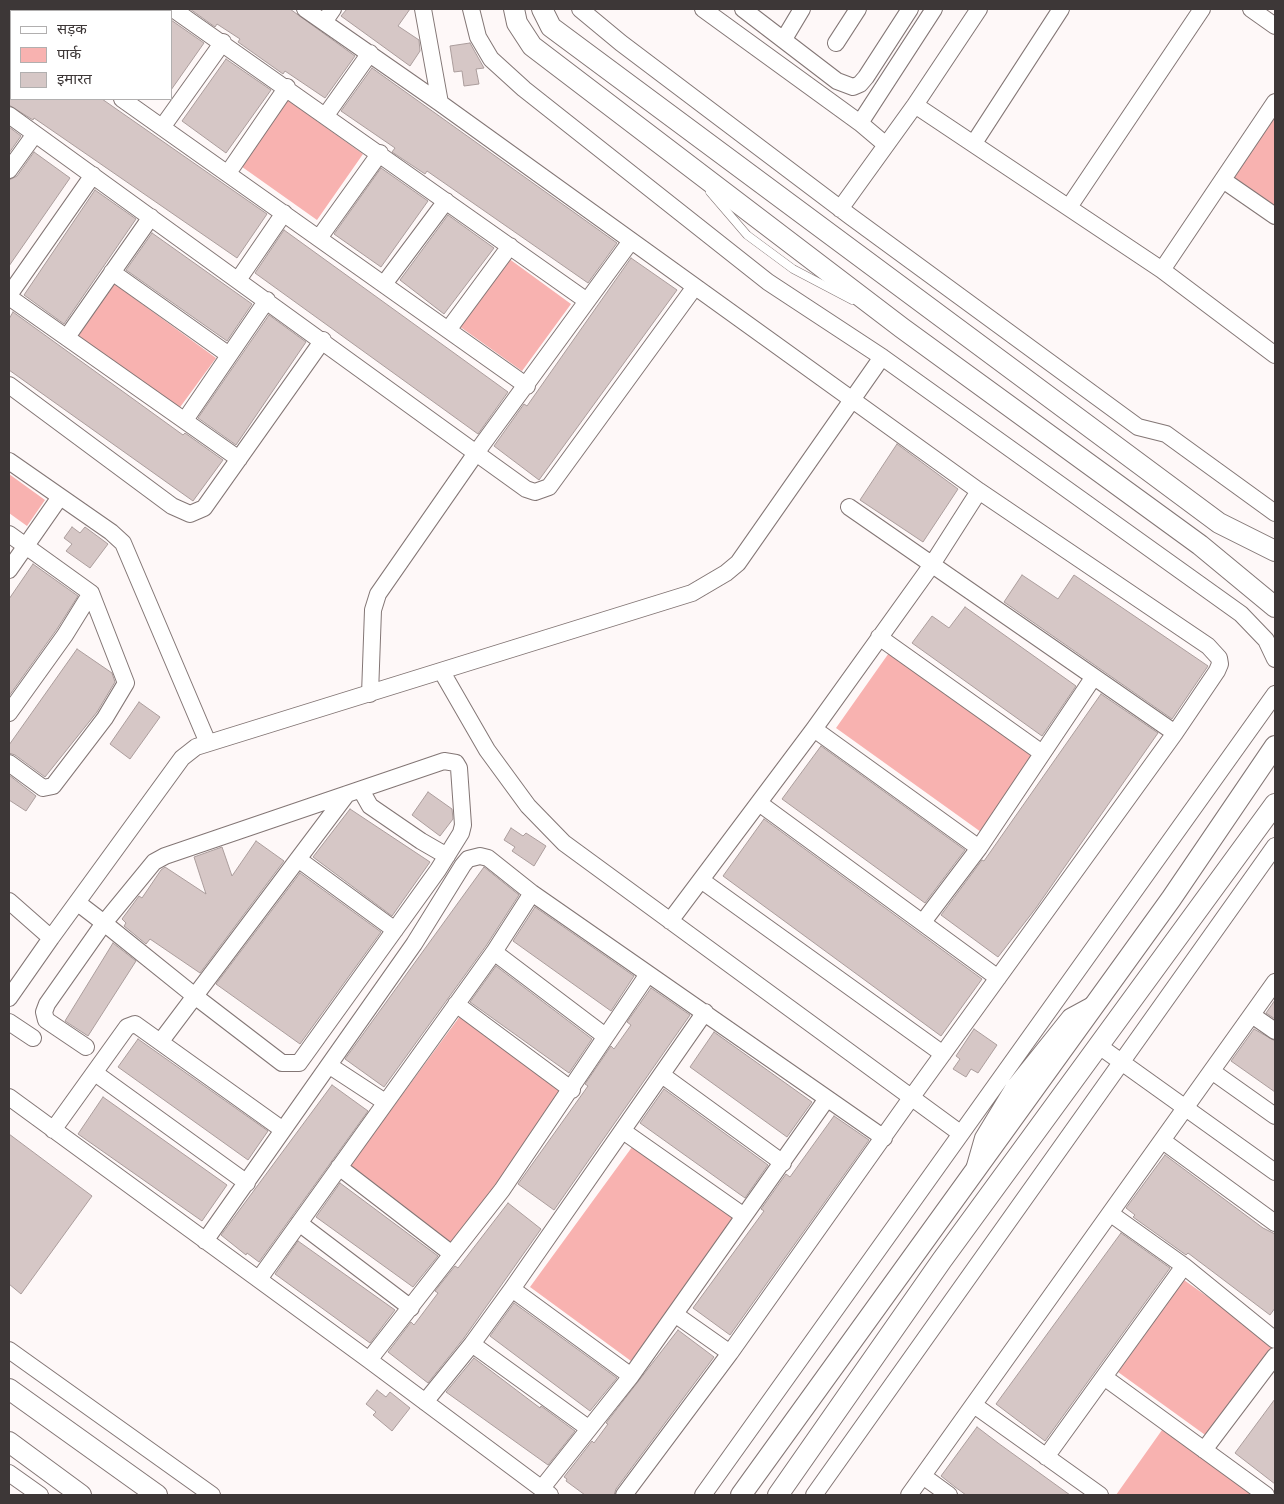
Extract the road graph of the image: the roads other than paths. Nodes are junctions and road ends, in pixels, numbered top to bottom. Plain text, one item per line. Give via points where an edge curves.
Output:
1 (173, 9) edge
2 (305, 9) edge
3 (423, 9) edge
4 (471, 9) edge
5 (514, 9) edge
6 (542, 9) edge
7 (580, 9) edge
8 (703, 9) edge
9 (743, 9) edge
10 (802, 9) edge
11 (858, 9) edge
12 (910, 9) edge
13 (934, 9) edge
14 (979, 9) edge
15 (1061, 9) edge
16 (1202, 9) edge
17 (1250, 9) edge
18 (328, 15) edge
19 (1275, 26) edge
20 (784, 39) junction
21 (223, 42) junction
22 (836, 43) dead end
23 (370, 54) junction
24 (287, 87) junction
25 (124, 100) edge
26 (1275, 102) edge
27 (440, 103) junction
28 (915, 105) junction
29 (326, 115) junction
30 (9, 116) edge
31 (860, 123) junction
32 (163, 126) junction
33 (34, 134) junction
34 (974, 143) junction
35 (886, 145) junction
36 (380, 153) junction
37 (9, 170) edge
38 (228, 172) junction
39 (93, 175) junction
40 (1223, 180) junction
41 (446, 201) junction
42 (1069, 207) junction
43 (840, 208) junction
44 (284, 213) junction
45 (1275, 216) edge
46 (151, 217) junction
47 (320, 238) junction
48 (631, 240) junction
49 (510, 246) junction
50 (1162, 270) junction
51 (112, 272) junction
52 (238, 280) junction
53 (384, 284) junction
54 (694, 288) junction
55 (9, 296) edge
56 (267, 300) junction
57 (587, 302) junction
58 (448, 330) junction
59 (66, 337) junction
60 (323, 340) junction
61 (229, 355) junction
62 (1275, 355) edge
63 (882, 357) junction
64 (9, 385) edge
65 (526, 386) junction
66 (852, 401) junction
67 (185, 420) junction
68 (476, 453) junction
69 (239, 458) junction
70 (9, 461) edge
71 (979, 491) junction
72 (60, 497) junction
73 (849, 507) dead end
74 (1275, 513) edge
75 (9, 534) edge
76 (25, 546) junction
77 (1275, 551) edge
78 (931, 566) junction
79 (9, 570) edge
80 (91, 594) junction
81 (1275, 607) edge
82 (879, 637) junction
83 (1275, 659) edge
84 (442, 672) junction
85 (1092, 678) junction
86 (370, 694) junction
87 (1275, 694) edge
88 (9, 713) edge
89 (814, 729) junction
90 (1174, 733) junction
91 (208, 743) junction
92 (1275, 746) edge
93 (1042, 753) junction
94 (9, 763) edge
95 (354, 792) junction
96 (759, 803) junction
97 (1275, 804) edge
98 (1275, 846) edge
99 (979, 848) junction
100 (447, 856) junction
101 (298, 859) junction
102 (700, 880) junction
103 (532, 893) junction
104 (78, 903) junction
105 (11, 907) edge
106 (670, 921) junction
107 (923, 922) junction
108 (104, 924) junction
109 (394, 930) junction
110 (51, 938) junction
111 (494, 952) junction
112 (648, 974) junction
113 (998, 978) junction
114 (1275, 982) edge
115 (196, 997) junction
116 (9, 998) edge
117 (456, 1004) junction
118 (705, 1012) junction
119 (1252, 1015) junction
120 (9, 1022) edge
121 (1275, 1031) edge
122 (605, 1036) junction
123 (33, 1038) dead end
124 (161, 1041) junction
125 (1099, 1046) junction
126 (86, 1047) dead end
127 (943, 1054) junction
128 (1123, 1063) junction
129 (330, 1066) junction
130 (1213, 1072) junction
131 (95, 1073) junction
132 (662, 1075) junction
133 (572, 1090) junction
134 (9, 1097) edge
135 (911, 1098) junction
136 (826, 1100) junction
137 (385, 1102) junction
138 (1186, 1108) junction
139 (1275, 1116) edge
140 (53, 1130) junction
141 (283, 1130) junction
142 (623, 1132) junction
143 (960, 1133) junction
144 (884, 1138) junction
145 (1163, 1141) junction
146 (783, 1163) junction
147 (339, 1167) junction
148 (1275, 1172) edge
149 (247, 1183) junction
150 (1111, 1214) junction
151 (744, 1216) junction
152 (299, 1222) junction
153 (1275, 1223) edge
154 (206, 1241) junction
155 (452, 1254) junction
156 (1184, 1266) junction
157 (259, 1279) junction
158 (512, 1289) junction
159 (411, 1308) junction
160 (676, 1314) junction
161 (1275, 1340) edge
162 (472, 1344) junction
163 (9, 1350) edge
164 (730, 1353) junction
165 (1275, 1356) edge
166 (369, 1360) junction
167 (631, 1376) junction
168 (1104, 1377) junction
169 (9, 1389) edge
170 (425, 1402) junction
171 (974, 1405) junction
172 (588, 1428) junction
173 (9, 1442) edge
174 (1204, 1450) junction
175 (1046, 1457) junction
176 (9, 1474) edge
177 (923, 1476) junction
178 (546, 1492) edge
179 (40, 1495) edge
180 (81, 1495) edge
181 (157, 1495) edge
182 (212, 1495) edge
183 (624, 1495) edge
184 (703, 1495) edge
185 (741, 1495) edge
186 (778, 1495) edge
187 (814, 1495) edge
188 (909, 1495) edge
189 (949, 1495) edge
190 (1100, 1495) edge
191 (1266, 1495) edge

1 - 21 street
2 - 18 street
3 - 27 street
4 - 63 street via 478,37 491,59 524,89 768,282
5 - 81 street via 517,23 532,46 902,328 1200,545
6 - 77 street via 551,27 1212,518
7 - 43 street
8 - 31 street
9 - 20 street
10 - 20 street
11 - 22 street
12 - 20 street via 866,77 853,88 837,81
13 - 31 street
14 - 28 street
15 - 34 street
16 - 42 street
17 - 19 street
18 - 23 street
21 - 24 street
21 - 32 street
23 - 27 street
23 - 29 street
24 - 29 street
24 - 38 street
25 - 32 street
26 - 40 street
27 - 48 street
28 - 34 street
28 - 35 street
29 - 36 street
30 - 33 street
31 - 35 street
32 - 38 street
33 - 37 street
33 - 39 street
34 - 42 street
35 - 43 street
36 - 41 street
36 - 47 street
38 - 44 street
39 - 46 street
39 - 55 street
40 - 45 street
40 - 50 street
41 - 49 street
41 - 53 street
42 - 50 street
43 - 74 street via 1138,427 1166,434
44 - 47 street
44 - 52 street
46 - 51 street
46 - 52 street
47 - 53 street
48 - 54 street
48 - 57 street
49 - 57 street
49 - 58 street
50 - 62 street
51 - 59 street
51 - 61 street
52 - 56 street
53 - 58 street
54 - 66 street
54 - 68 street via 549,487 535,492 526,489
55 - 59 street
56 - 60 street
56 - 61 street
57 - 65 street
58 - 65 street
59 - 67 street
60 - 68 street
60 - 69 street
61 - 67 street
63 - 66 street
63 - 83 street via 1241,614 1266,640
64 - 69 street via 182,512 190,514 204,508
65 - 68 street
66 - 71 street
66 - 84 street via 738,563 726,573 692,593
67 - 69 street
68 - 86 street via 378,594 374,610
70 - 72 street
71 - 78 street
71 - 90 street via 1215,650 1220,664 1217,671
72 - 76 street
72 - 91 street via 118,538 126,549
73 - 78 street
75 - 76 street
76 - 79 street
76 - 80 street
78 - 82 street
78 - 85 street
80 - 88 street
80 - 94 street via 125,676 123,690 54,786 43,788
82 - 89 street
82 - 93 street
84 - 86 street
84 - 106 street via 486,750 528,806 564,843
85 - 90 street
85 - 93 street
86 - 91 street
87 - 143 street
89 - 96 street
89 - 99 street
90 - 113 street
91 - 104 street via 196,747 182,758
92 - 185 street via 1098,1002
93 - 99 street
95 - 100 street via 420,841
95 - 100 street via 444,761 456,763 460,774 463,825
95 - 101 street
95 - 108 street via 164,856 154,862
96 - 102 street
96 - 107 street
97 - 125 street
98 - 128 street
99 - 107 street
100 - 109 street
101 - 109 street
101 - 115 street
102 - 106 street
102 - 127 street
103 - 111 street
103 - 112 street
103 - 129 street via 488,858 468,859
104 - 108 street
104 - 110 street
105 - 110 street
106 - 135 street
107 - 113 street
108 - 115 street
108 - 126 street via 44,1012 46,1020
109 - 115 street via 299,1063 282,1063
110 - 116 street
111 - 117 street
111 - 122 street
112 - 118 street
112 - 122 street
113 - 127 street
114 - 119 street
115 - 124 street
117 - 133 street
117 - 137 street
118 - 132 street
118 - 136 street
119 - 121 street
119 - 130 street
120 - 123 street
122 - 133 street
124 - 131 street via 139,1026 127,1027
124 - 141 street
125 - 128 street
125 - 186 street via 942,1260
127 - 135 street
128 - 138 street
128 - 187 street
129 - 137 street
129 - 141 street
130 - 138 street
130 - 139 street
131 - 140 street
131 - 149 street
132 - 142 street
132 - 146 street
133 - 155 street via 502,1190
134 - 140 street
135 - 143 street
135 - 144 street
136 - 144 street
136 - 146 street
137 - 147 street
138 - 145 street
138 - 148 street
140 - 154 street
141 - 149 street
142 - 151 street
142 - 158 street
143 - 184 street
144 - 164 street
145 - 150 street
145 - 153 street
146 - 151 street
147 - 152 street
147 - 155 street
149 - 154 street
150 - 156 street
150 - 171 street
151 - 160 street
152 - 157 street
152 - 159 street
154 - 157 street
155 - 159 street
156 - 161 street
156 - 168 street
157 - 166 street
158 - 162 street
158 - 167 street
159 - 166 street
160 - 164 street
160 - 167 street
162 - 170 street
162 - 172 street
163 - 182 street
164 - 183 street
165 - 174 street
166 - 170 street
167 - 172 street
168 - 174 street
168 - 175 street
169 - 181 street
170 - 178 street
171 - 175 street
171 - 177 street
172 - 178 street
173 - 180 street
174 - 191 street
175 - 190 street
176 - 179 street
177 - 188 street
177 - 189 street

